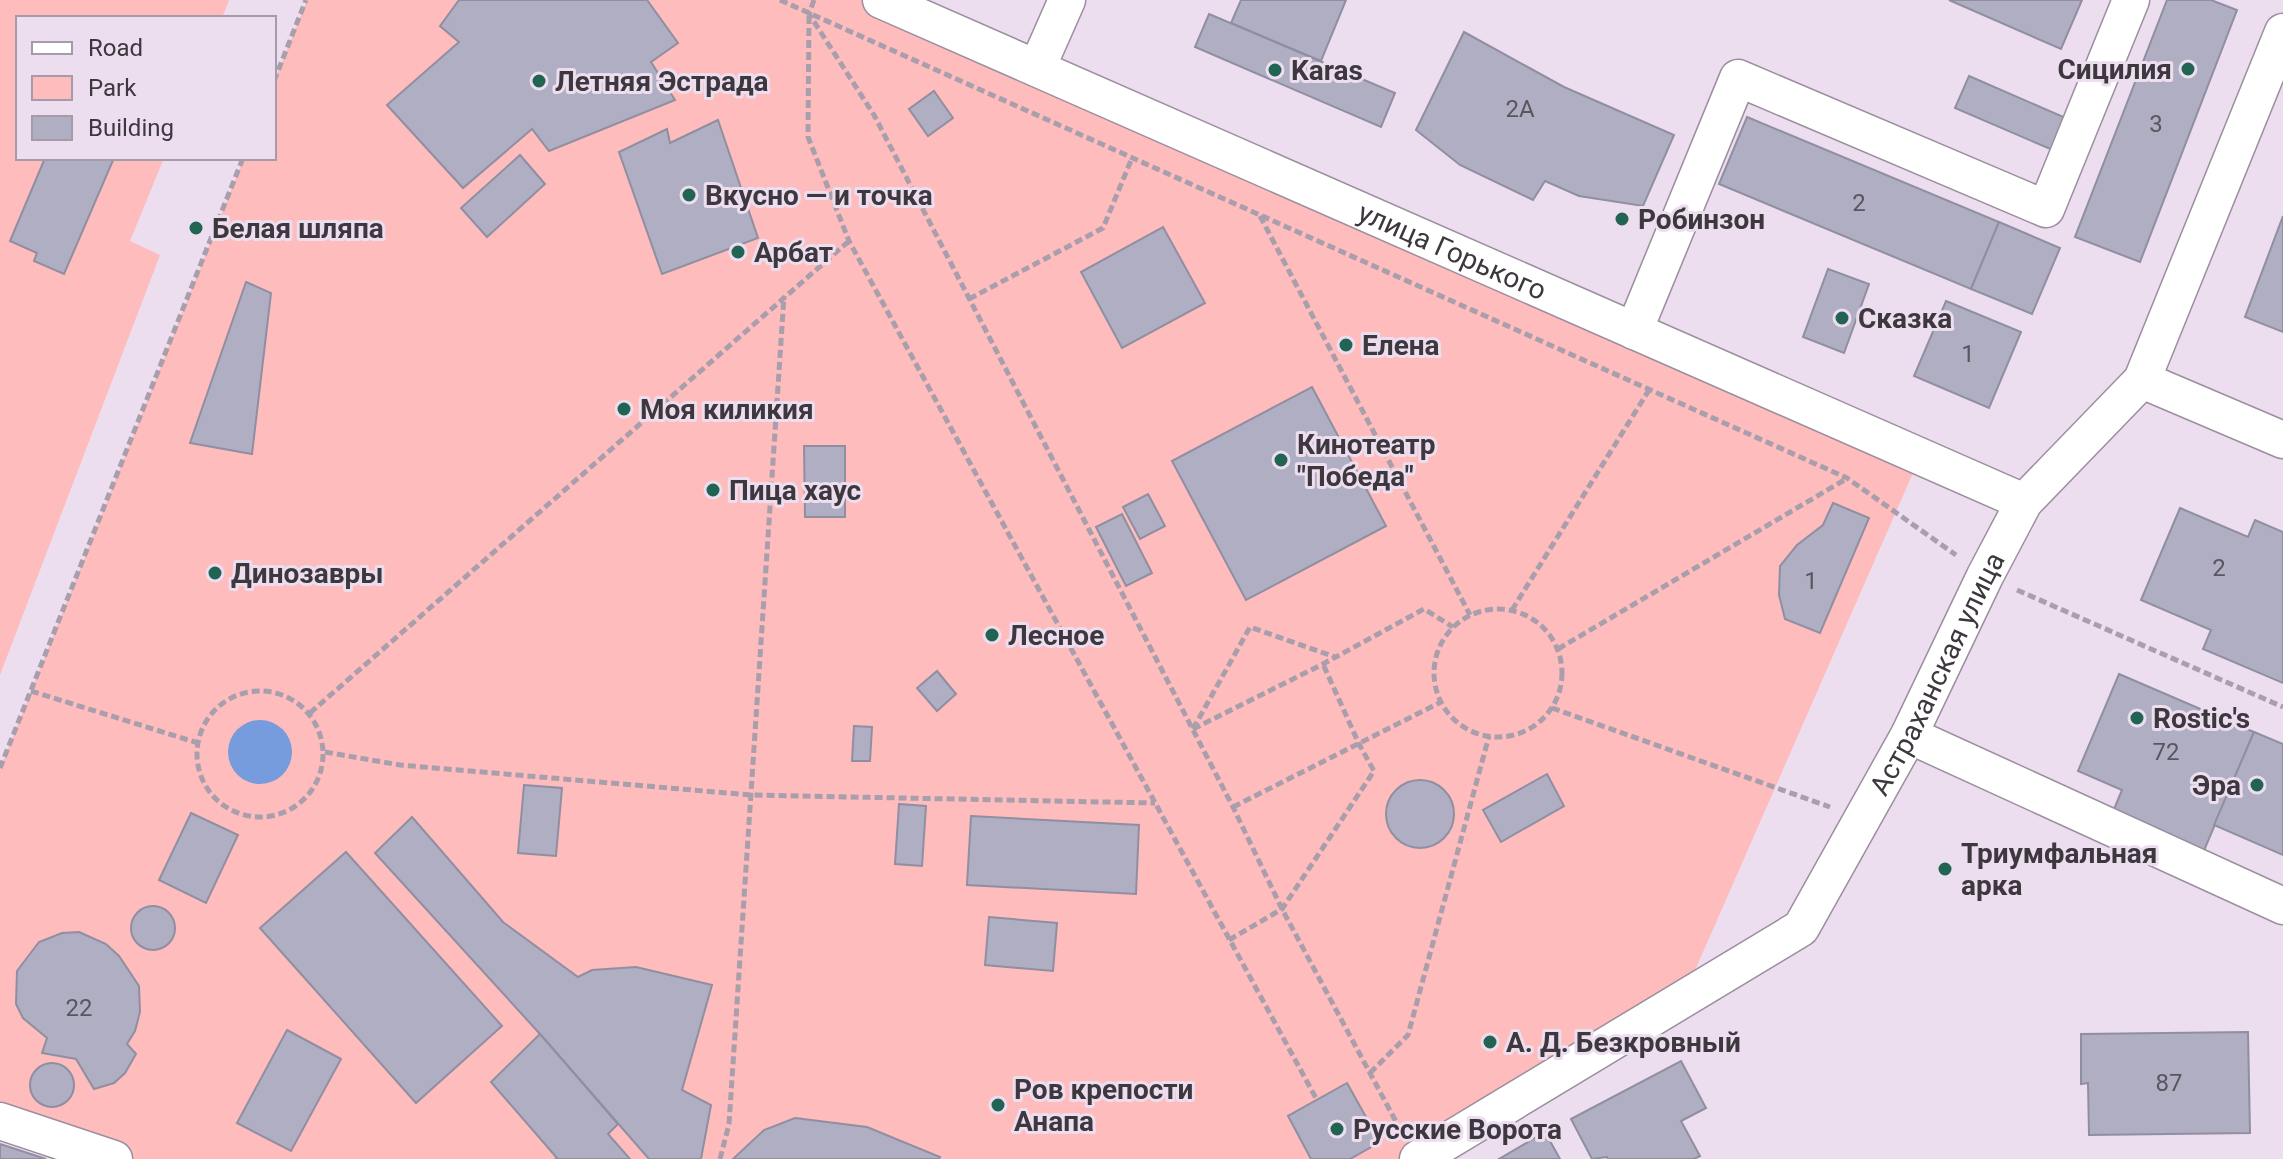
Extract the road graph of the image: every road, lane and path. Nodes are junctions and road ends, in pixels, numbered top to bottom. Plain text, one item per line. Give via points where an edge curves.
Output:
1 (306, 0) edge
2 (780, 0) edge
3 (814, 0) edge
4 (881, 0) edge
5 (1067, 0) edge
6 (2131, 0) edge
7 (809, 14) junction
8 (2278, 45) edge
9 (1037, 68) junction
10 (276, 76) edge
11 (1132, 158) junction
12 (242, 160) edge
13 (1260, 216) junction
14 (849, 241) junction
15 (784, 296) junction
16 (969, 299) junction
17 (1634, 331) junction
18 (2142, 380) junction
19 (1649, 390) junction
20 (2280, 439) edge
21 (1847, 478) junction
22 (2024, 502) junction
23 (1985, 576) junction
24 (1512, 610) junction
25 (1470, 615) junction
26 (1453, 627) junction
27 (1558, 649) junction
28 (1336, 657) junction
29 (1323, 664) junction
30 (31, 691) junction
31 (1441, 702) junction
32 (2283, 707) edge
33 (1552, 708) junction
34 (310, 713) junction
35 (1193, 729) junction
36 (1909, 735) junction
37 (1489, 736) junction
38 (198, 743) junction
39 (1359, 744) junction
40 (325, 752) junction
41 (0, 768) edge
42 (751, 795) junction
43 (1155, 803) junction
44 (1233, 807) junction
45 (1863, 818) junction
46 (2283, 906) edge
47 (1282, 909) junction
48 (1229, 940) junction
49 (1370, 1073) junction
50 (1317, 1100) dead end
51 (0, 1121) edge
52 (1411, 1147) edge
53 (114, 1159) edge
54 (720, 1159) edge

1 - 10 path
2 - 7 path
3 - 7 path
4 - 9 street, улица Горького
5 - 9 street
6 - 17 street via 2046,209 1738,78
7 - 11 path
7 - 14 path via 808,137
7 - 16 path via 874,115
8 - 18 street, Астраханская улица
9 - 17 street, улица Горького
11 - 13 path
11 - 16 path via 1103,228
12 - 30 path
13 - 19 path
13 - 25 path
14 - 15 path
14 - 43 path
15 - 34 path
15 - 42 path
16 - 35 path
17 - 22 street, улица Горького
18 - 20 street
18 - 22 street, Астраханская улица
19 - 21 path
19 - 24 path
21 - 23 path
21 - 27 path
22 - 23 street, Астраханская улица
23 - 32 path
23 - 36 street, Астраханская улица
24 - 25 path
24 - 27 path via 1547,631
25 - 26 path
26 - 28 path via 1424,609
26 - 31 path via 1435,662
27 - 33 path via 1563,673
28 - 29 path
28 - 35 path via 1250,627
29 - 35 path
29 - 39 path
30 - 38 path
30 - 41 path
31 - 37 path via 1456,722
31 - 39 path
33 - 37 path via 1526,732
33 - 45 path
34 - 38 path via 291,697 262,690 232,696 210,713
34 - 40 path
35 - 44 path
36 - 45 street, Астраханская улица
36 - 46 street
37 - 49 path via 1408,1035
38 - 40 path via 202,781 228,809 265,818 300,805 319,782
39 - 44 path
39 - 47 path via 1374,771
40 - 42 path via 400,765
42 - 43 path
42 - 54 path via 729,1124
43 - 48 path
44 - 47 path
45 - 52 street, Астраханская улица via 1801,928
47 - 48 path
47 - 49 path
48 - 50 path
49 - 52 path
51 - 53 street

